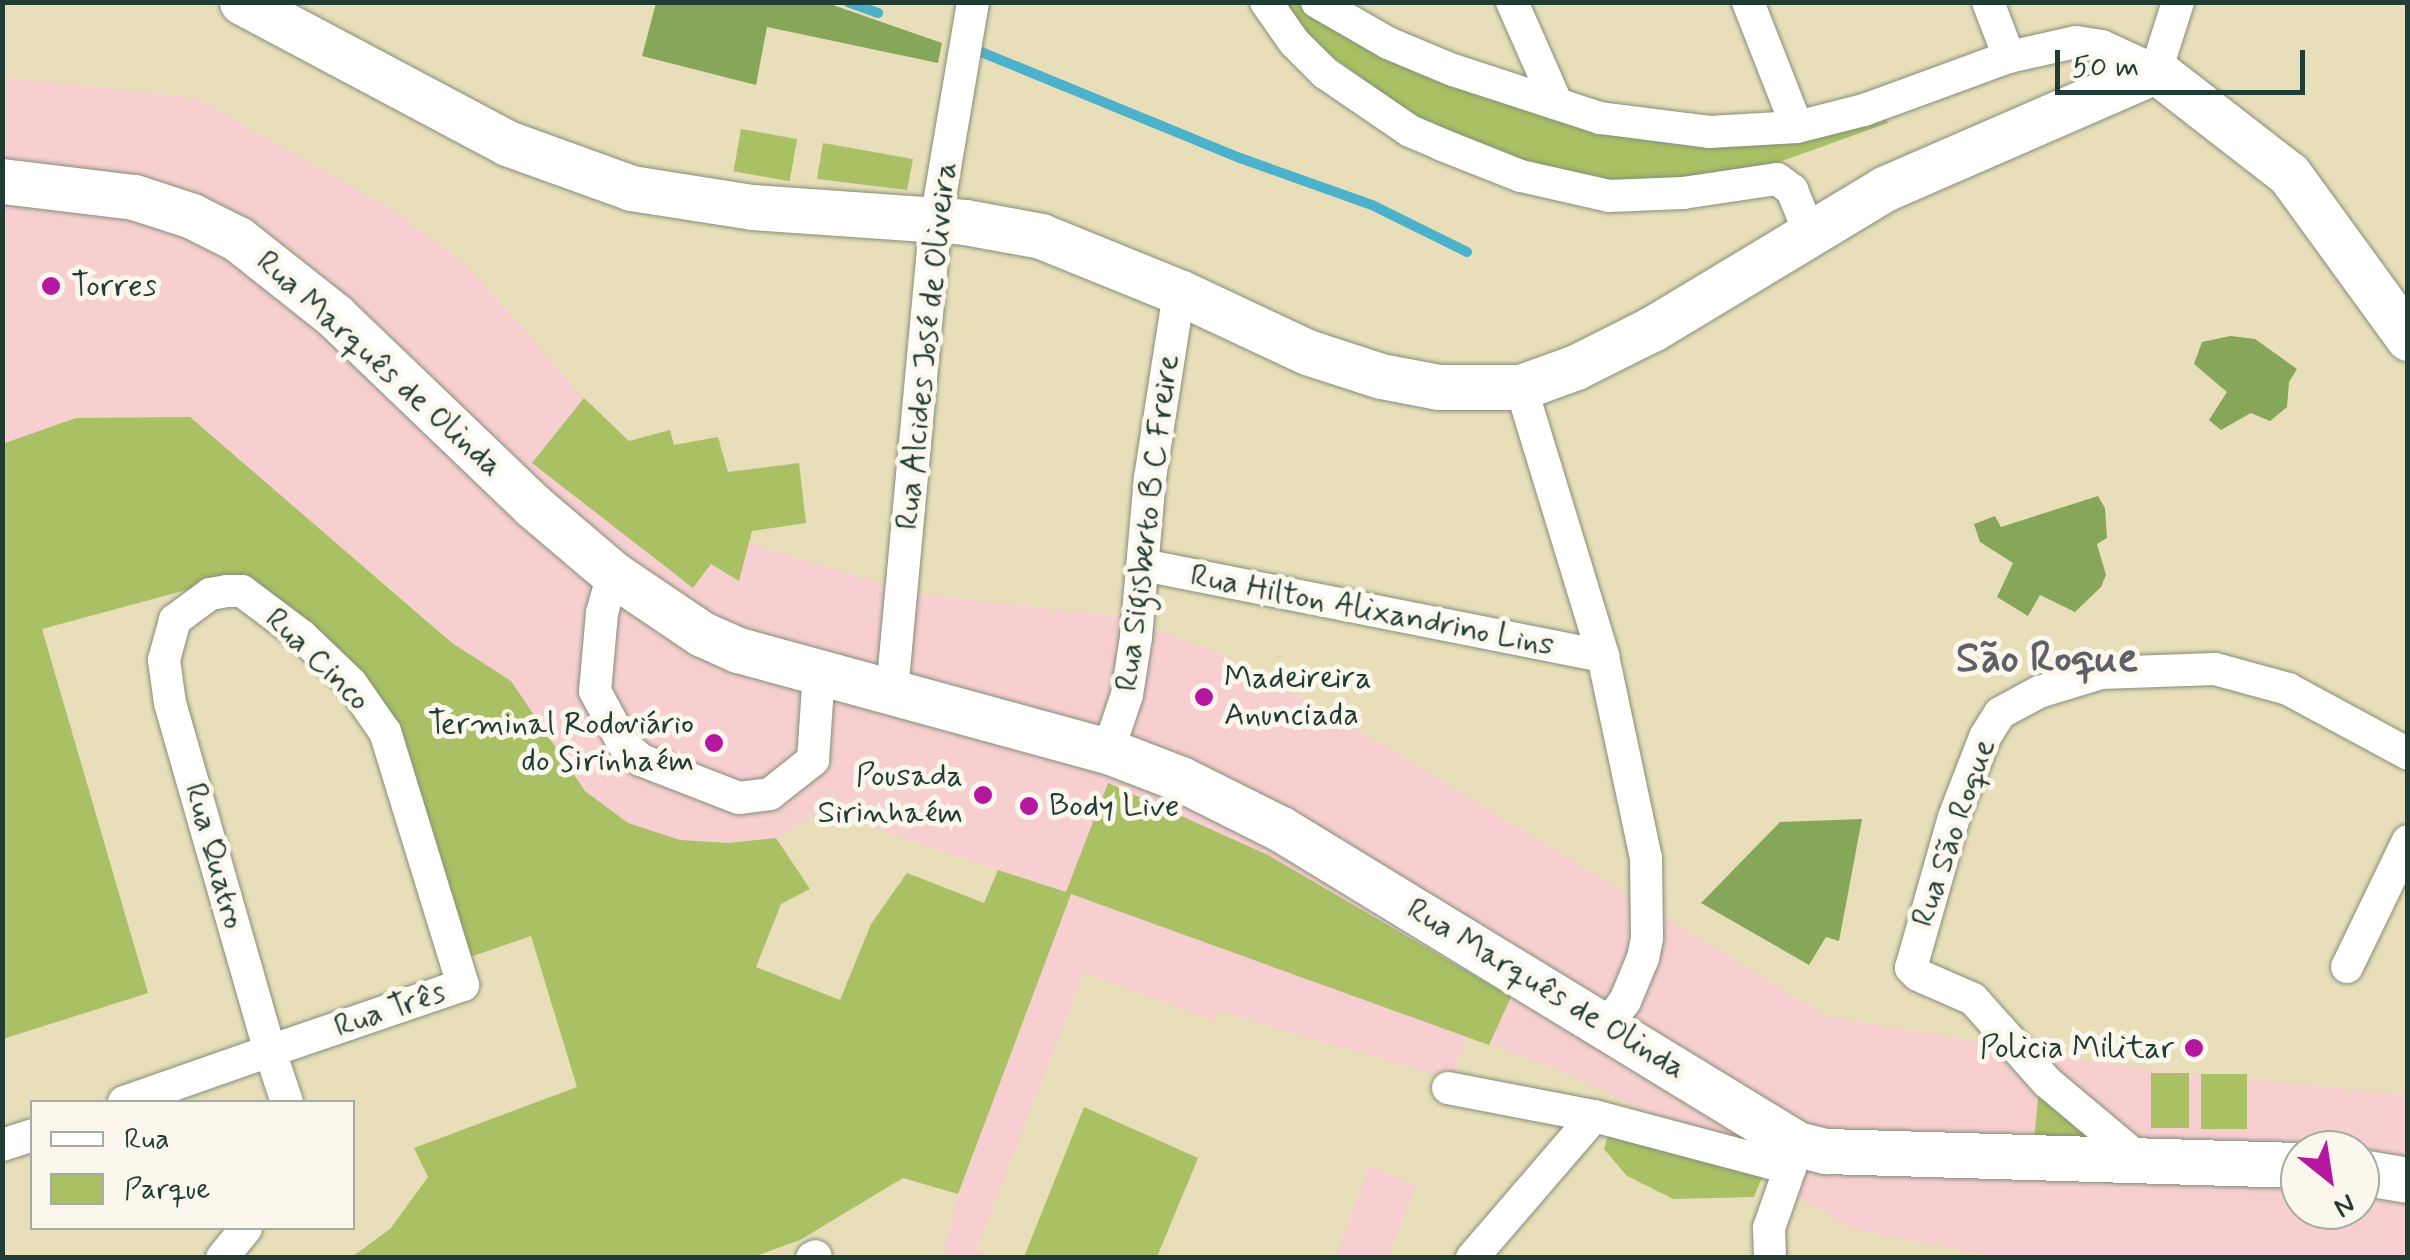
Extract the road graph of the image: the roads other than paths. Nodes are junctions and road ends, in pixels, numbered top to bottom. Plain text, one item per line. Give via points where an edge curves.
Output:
1 (242, 2) edge
2 (974, 2) edge
3 (1266, 2) edge
4 (1317, 2) edge
5 (1512, 2) edge
6 (1748, 2) edge
7 (1988, 2) edge
8 (2178, 2) edge
9 (2009, 57) junction
10 (2156, 72) junction
11 (1557, 104) junction
12 (1797, 127) junction
13 (2, 181) edge
14 (936, 221) junction
15 (1810, 234) junction
16 (1178, 292) junction
17 (2408, 338) edge
18 (1521, 386) junction
19 (1142, 565) junction
20 (613, 574) junction
21 (1603, 656) junction
22 (164, 660) joint
23 (818, 673) junction
24 (892, 691) junction
25 (385, 732) joint
26 (1108, 752) junction
27 (2408, 754) edge
28 (2408, 841) edge
29 (2347, 967) dead end
30 (1607, 1026) junction
31 (270, 1051) junction
32 (1448, 1088) dead end
33 (130, 1100) edge
34 (286, 1100) edge
35 (1594, 1116) junction
36 (30, 1135) edge
37 (2, 1145) edge
38 (1794, 1156) junction
39 (2140, 1160) junction
40 (2280, 1164) edge
41 (2380, 1175) edge
42 (2408, 1180) edge
43 (244, 1230) edge
44 (1770, 1243) edge
45 (222, 1258) edge
46 (1472, 1258) edge

1 - 14 main road via 507,143 631,188 752,207
2 - 14 street, Rua Alcides José de Oliveira
3 - 15 street via 1325,72 1440,144 1521,176 1609,196 1777,179 1792,190
4 - 11 street via 1404,50
5 - 11 street
6 - 12 street
7 - 9 street
8 - 10 street
9 - 10 street via 2088,42
9 - 12 street
10 - 15 main road via 1884,189
10 - 17 main road via 2290,174
11 - 12 street via 1600,118 1709,132
13 - 20 main road, Rua Marquês de Olinda via 134,196 238,239 335,316
14 - 16 main road via 1042,236
14 - 24 street, Rua Alcides José de Oliveira
15 - 18 main road via 1652,330
16 - 18 main road via 1307,352 1381,376 1438,387
16 - 19 street, Rua Sigisberto B C Freire
18 - 21 street
19 - 21 street, Rua Hilton Alixandrino Lins
19 - 26 street, Rua Sigisberto B C Freire via 1127,696
20 - 23 main road, Rua Marquês de Olinda via 702,634
20 - 23 street via 595,691 624,745 641,760 739,798 770,794 813,760
21 - 30 street via 1646,858 1647,938 1625,1001
22 - 25 street, Rua Cinco via 169,631 186,610 210,594 242,592 351,683
22 - 31 street, Rua Quatro via 170,704
23 - 24 main road, Rua Marquês de Olinda
24 - 26 main road, Rua Marquês de Olinda
25 - 31 street, Rua Três via 463,985
26 - 30 main road, Rua Marquês de Olinda via 1182,779 1281,829
27 - 39 street, Rua São Roque via 2288,689 2215,669 2102,673 2039,692 2000,714 1954,817 1912,968 1968,995 2047,1082
28 - 29 street
30 - 38 main road, Rua Marquês de Olinda
31 - 33 street, Rua Três
31 - 34 street, Rua Quatro
32 - 35 street
35 - 38 street
35 - 46 street
36 - 37 street
38 - 39 main road, Rua Marquês de Olinda via 1826,1151
38 - 44 street
39 - 40 main road, Rua Marquês de Olinda
41 - 42 main road
43 - 45 street

